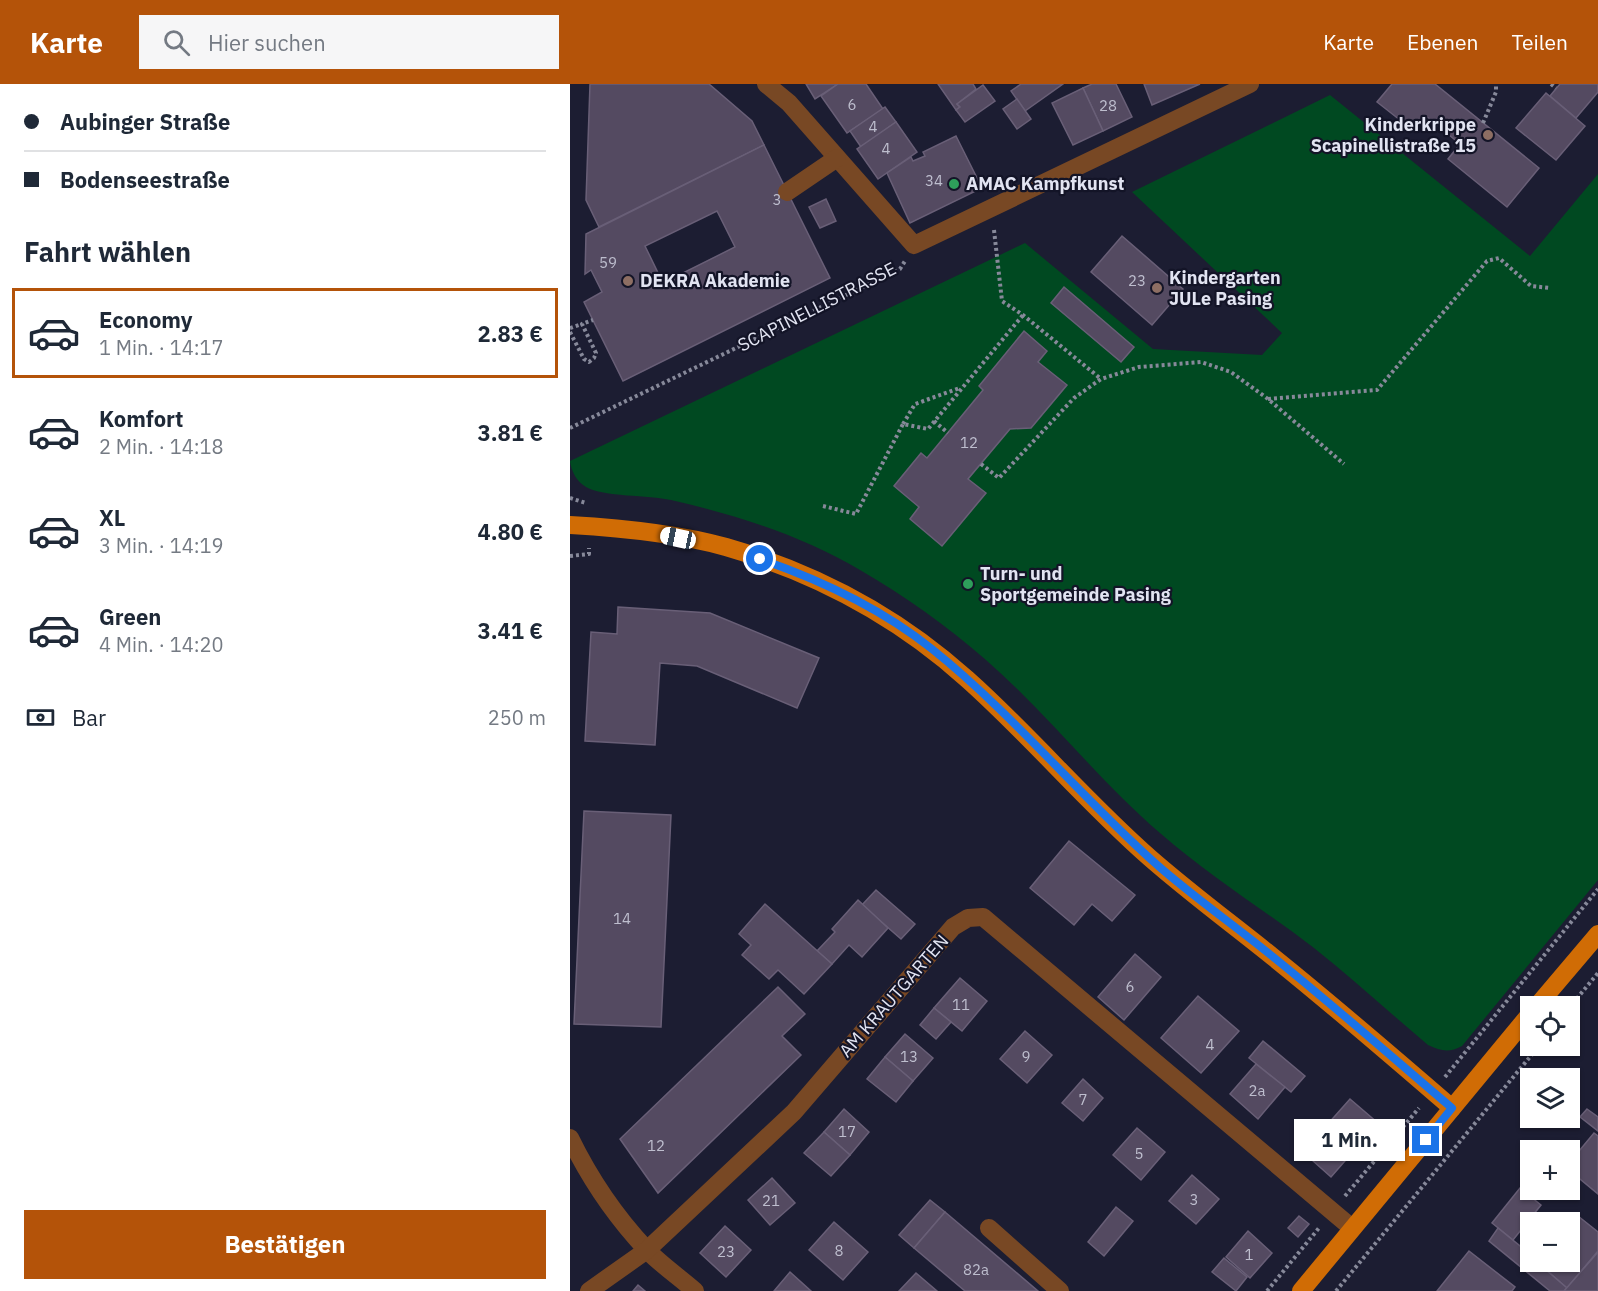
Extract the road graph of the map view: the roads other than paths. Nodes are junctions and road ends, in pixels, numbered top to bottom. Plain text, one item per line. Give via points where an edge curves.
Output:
1 (766, 84) edge
2 (1250, 84) edge
3 (837, 158) junction
4 (787, 192) dead end
5 (570, 525) edge
6 (1598, 934) edge
7 (1545, 996) edge
8 (1520, 1026) edge
9 (1452, 1108) junction
10 (570, 1138) edge
11 (989, 1228) dead end
12 (1352, 1228) junction
13 (647, 1250) junction
14 (589, 1291) edge
15 (695, 1291) edge
16 (1060, 1291) edge
17 (1301, 1291) edge

1 - 3 street via 789,103
2 - 3 street via 914,245
3 - 4 street
5 - 9 main road via 655,533 725,547 796,571 894,622 969,680 1111,822 1184,888 1292,972
6 - 7 main road
8 - 9 main road
9 - 12 main road
10 - 13 street via 586,1170
11 - 16 street
12 - 13 street, AM KRAUTGARTEN via 983,916 968,918 953,927 794,1112
12 - 17 main road
13 - 14 street, AM KRAUTGARTEN
13 - 15 street

